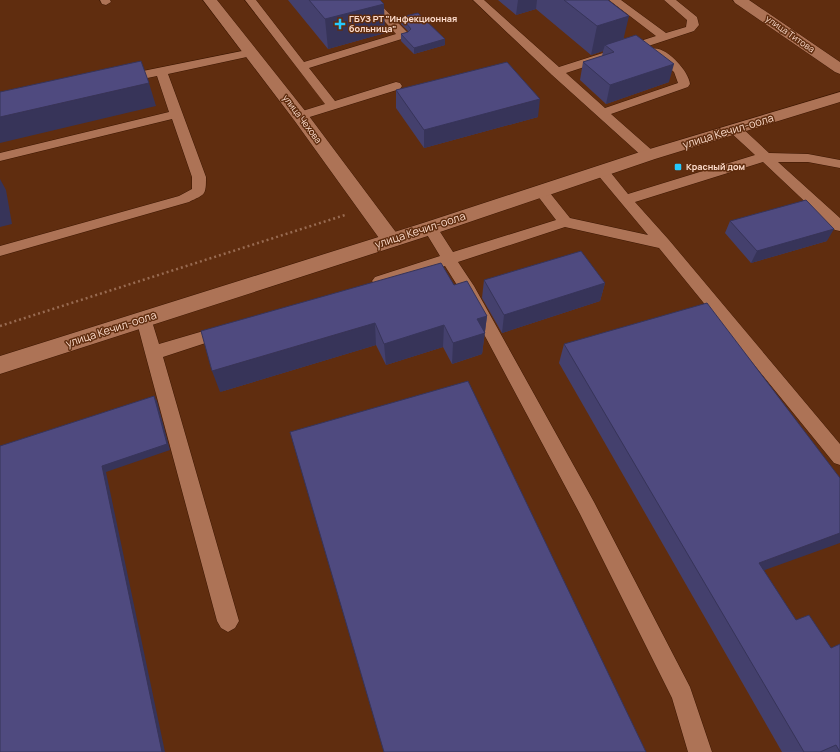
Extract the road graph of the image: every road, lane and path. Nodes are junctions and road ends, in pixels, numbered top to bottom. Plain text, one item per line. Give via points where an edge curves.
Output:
1 (210, 0) edge
2 (250, 0) edge
3 (370, 0) edge
4 (478, 0) edge
5 (614, 0) edge
6 (669, 0) edge
7 (740, 0) edge
8 (664, 37) junction
9 (647, 43) junction
10 (252, 53) junction
11 (302, 66) junction
12 (840, 69) edge
13 (161, 72) junction
14 (556, 72) junction
15 (115, 81) edge
16 (396, 86) dead end
17 (840, 97) edge
18 (333, 106) junction
19 (602, 113) junction
20 (176, 114) junction
21 (300, 116) junction
22 (735, 129) junction
23 (649, 155) junction
24 (764, 156) junction
25 (0, 157) edge
26 (840, 164) edge
27 (602, 171) junction
28 (541, 191) junction
29 (625, 200) junction
30 (368, 207) junction
31 (566, 222) junction
32 (840, 226) edge
33 (430, 228) junction
34 (391, 240) junction
35 (664, 244) junction
36 (0, 251) edge
37 (449, 259) junction
38 (366, 285) edge
39 (144, 319) junction
40 (0, 326) edge
41 (237, 327) edge
42 (153, 353) junction
43 (0, 365) edge
44 (840, 457) edge
45 (228, 621) dead end
46 (700, 752) edge

1 - 10 street, улица Чехова
2 - 11 lane
3 - 11 lane via 404,35
4 - 14 lane
5 - 8 lane
6 - 8 lane via 688,15 693,25 690,29
7 - 12 street, улица Титова
8 - 9 lane
9 - 14 lane
9 - 19 lane via 681,73 684,84
10 - 13 lane
10 - 21 street, улица Чехова
11 - 18 lane
13 - 15 lane
13 - 20 lane
14 - 19 lane
16 - 18 lane
17 - 22 street, улица Кечил-оола
18 - 21 lane
19 - 23 lane
20 - 25 lane
20 - 36 lane via 198,177 199,191 184,199
21 - 30 street, улица Чехова
22 - 23 street, улица Кечил-оола
22 - 24 lane
23 - 27 street, улица Кечил-оола
24 - 26 lane via 808,158
24 - 29 lane
24 - 32 lane
27 - 28 street, улица Кечил-оола
27 - 29 lane
28 - 31 lane
28 - 33 street, улица Кечил-оола
29 - 35 lane
30 - 34 street, улица Чехова
30 - 40 path
31 - 35 lane
31 - 37 lane
33 - 34 street, улица Кечил-оола
33 - 37 lane
34 - 39 street, улица Кечил-оола
35 - 44 lane
37 - 38 lane
37 - 46 lane via 587,508 682,696
39 - 42 lane
39 - 43 street, улица Кечил-оола
41 - 42 lane
42 - 45 lane

